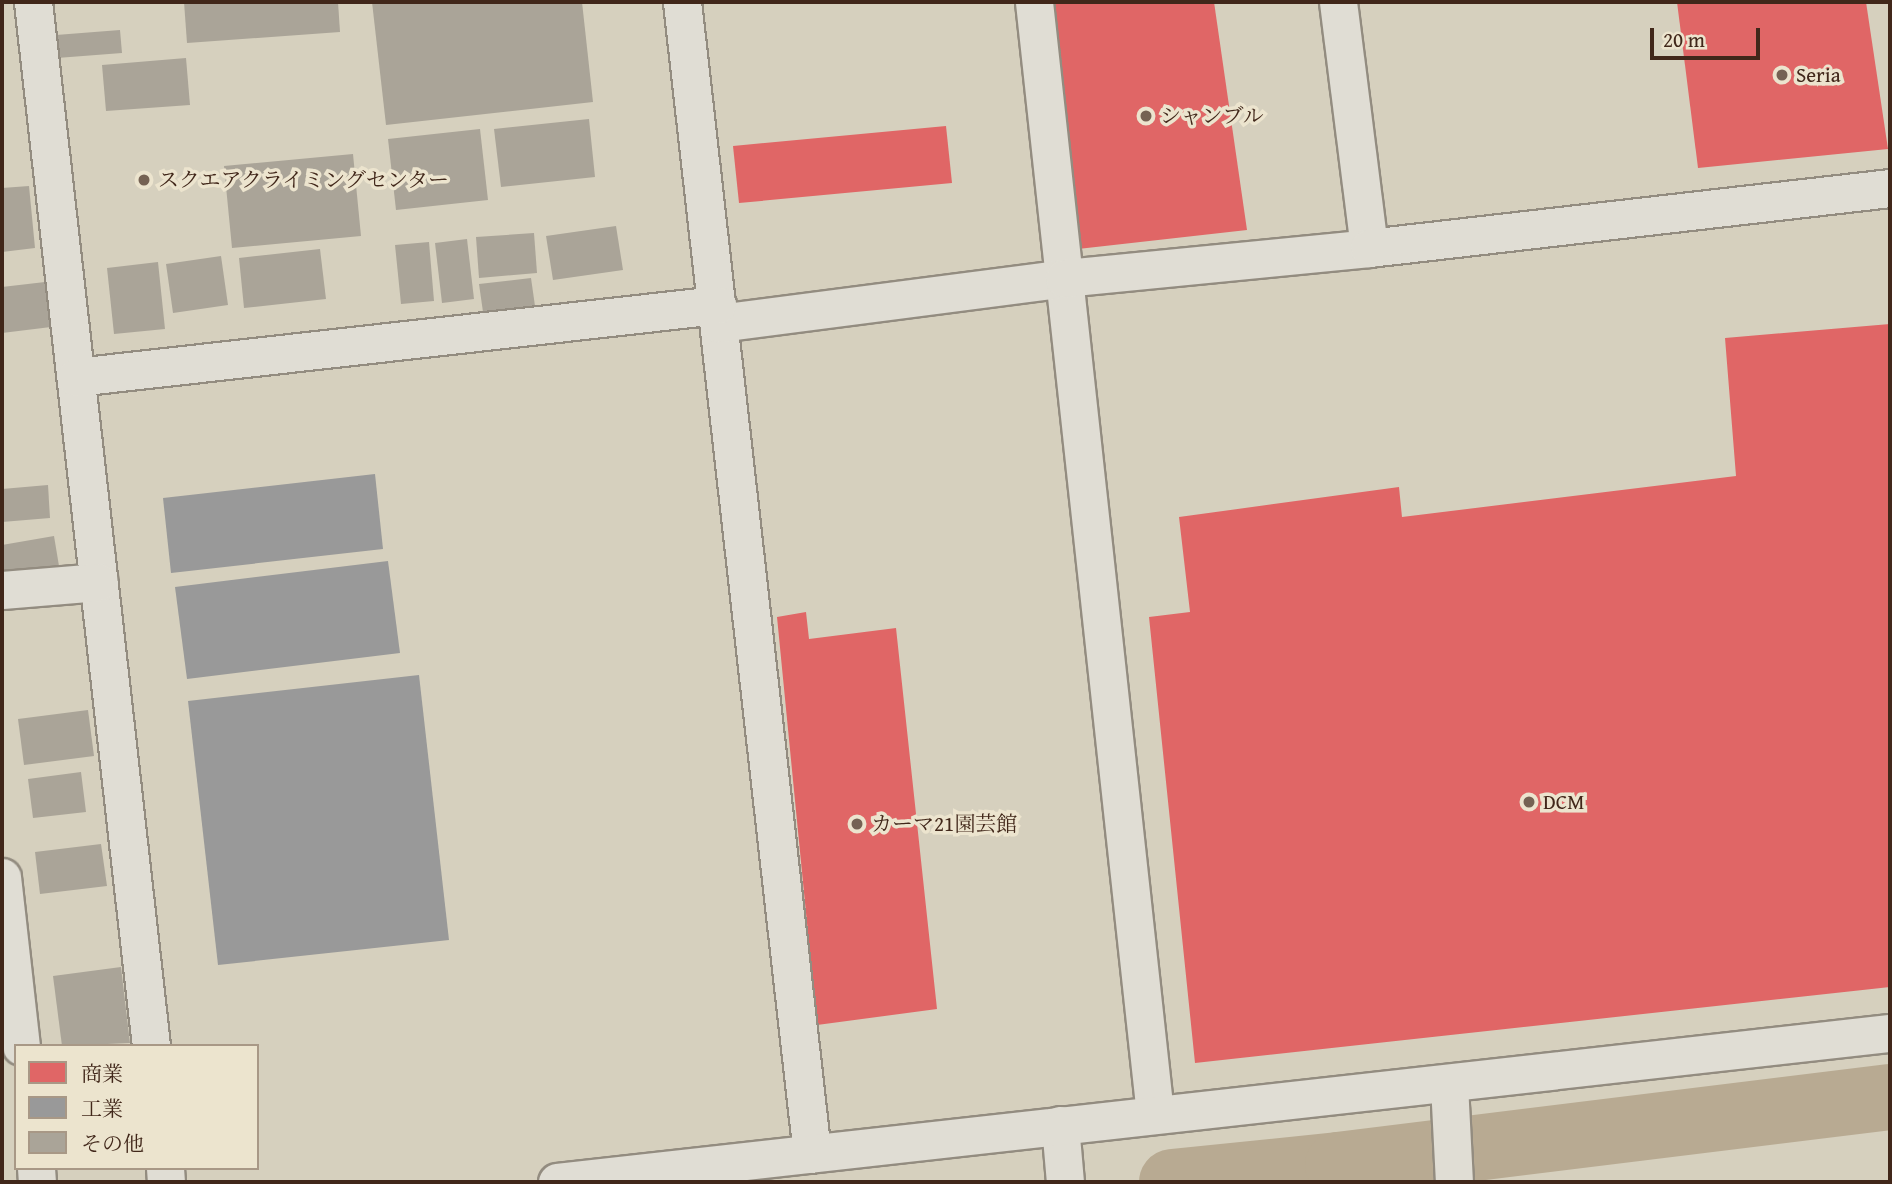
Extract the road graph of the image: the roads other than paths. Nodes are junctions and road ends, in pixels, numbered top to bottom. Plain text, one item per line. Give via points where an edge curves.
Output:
1 (33, 2) edge
2 (682, 2) edge
3 (1034, 2) edge
4 (1338, 2) edge
5 (1890, 188) edge
6 (1369, 248) junction
7 (1064, 278) junction
8 (718, 314) junction
9 (76, 377) junction
10 (99, 582) junction
11 (2, 590) edge
12 (2, 877) edge
13 (1890, 1033) edge
14 (21, 1044) edge
15 (151, 1044) edge
16 (1450, 1097) junction
17 (1155, 1114) junction
18 (1062, 1152) edge
19 (813, 1154) junction
20 (557, 1182) edge
21 (1454, 1182) edge

1 - 9 street
2 - 8 street
3 - 7 street
4 - 6 street
5 - 6 street
6 - 7 street
7 - 8 street
7 - 17 street
8 - 9 street
8 - 19 street
9 - 10 street
10 - 11 street
10 - 15 street
12 - 14 street
13 - 16 street
16 - 17 street
16 - 21 street
17 - 18 street
18 - 19 street
19 - 20 street

